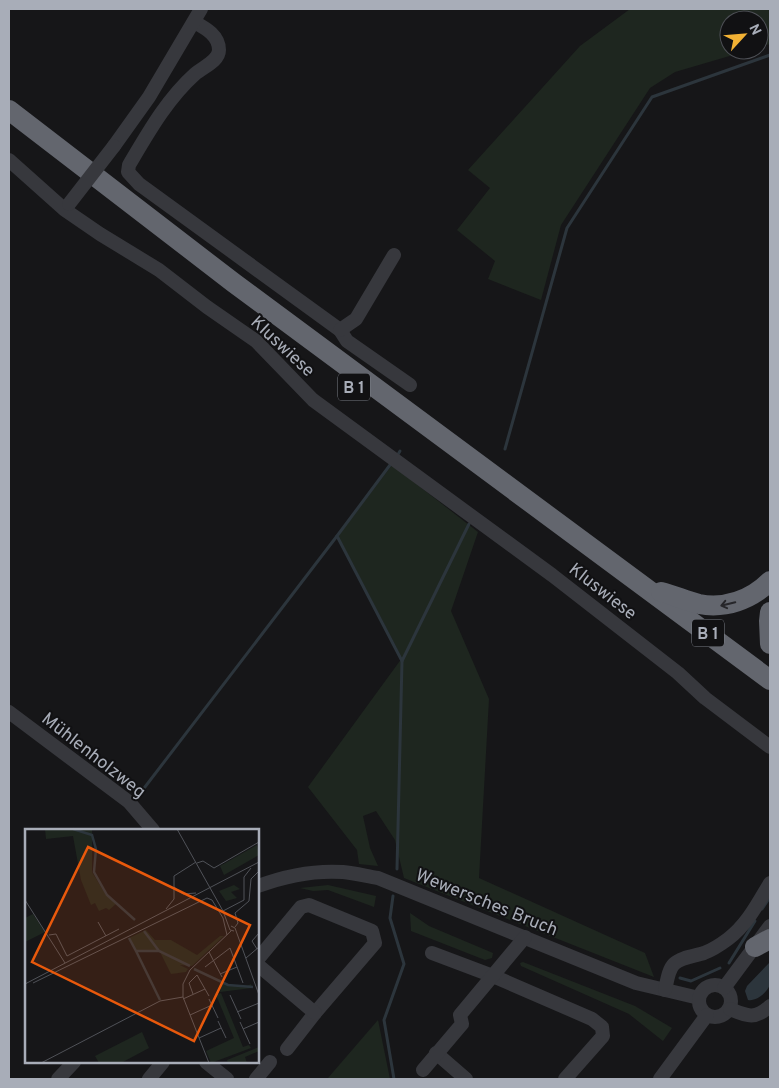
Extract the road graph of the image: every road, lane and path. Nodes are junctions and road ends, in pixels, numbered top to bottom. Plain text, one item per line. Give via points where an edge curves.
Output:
1 (201, 9) edge
2 (194, 22) junction
3 (9, 110) edge
4 (9, 125) edge
5 (9, 160) edge
6 (68, 207) junction
7 (394, 255) dead end
8 (340, 330) junction
9 (410, 386) dead end
10 (770, 581) edge
11 (645, 587) junction
12 (770, 612) edge
13 (770, 644) edge
14 (770, 680) edge
15 (770, 695) edge
16 (9, 712) edge
17 (770, 747) edge
18 (152, 829) edge
19 (770, 883) edge
20 (259, 886) edge
21 (770, 926) edge
22 (525, 937) junction
23 (762, 943) edge
24 (432, 953) dead end
25 (259, 958) edge
26 (259, 967) edge
27 (493, 976) junction
28 (724, 988) junction
29 (665, 990) junction
30 (699, 998) junction
31 (770, 1006) edge
32 (730, 1009) junction
33 (315, 1013) junction
34 (707, 1015) junction
35 (287, 1049) dead end
36 (436, 1053) junction
37 (270, 1062) dead end
38 (73, 1063) edge
39 (162, 1063) edge
40 (207, 1063) edge
41 (423, 1070) dead end
42 (155, 1077) edge
43 (58, 1079) edge
44 (227, 1079) edge
45 (256, 1079) edge
46 (466, 1079) edge
47 (565, 1079) edge
48 (660, 1079) edge

1 - 2 street
2 - 6 street, bridge via 149,97
2 - 8 street via 213,34 219,49 217,56 195,74 165,108 128,172 139,184
3 - 11 highway, B 1 via 234,283
4 - 15 highway, B 1 via 227,293
5 - 6 street, Kluswiese
6 - 17 street, Kluswiese via 100,234 159,270 256,341 313,400 552,575
7 - 8 street via 356,319
8 - 9 street via 347,341
10 -> 11 highway via 760,591 722,606 699,604
11 - 14 highway, B 1
12 - 13 highway
16 - 18 street, Mühlenholzweg via 129,802
19 - 29 street via 748,918 732,935 715,948 674,964
20 - 22 street, Wewersches Bruch via 310,872 343,872 378,878
21 - 23 street
22 - 27 street
22 - 29 street, Wewersches Bruch via 636,983
23 - 28 street
24 - 27 street
25 - 33 street via 301,907 309,905 372,931 375,943
26 - 33 street
27 - 36 street via 460,1016 462,1024
27 - 47 street via 592,1018 602,1027 603,1036
28 - 30 street via 709,986
28 - 32 street via 732,1000
29 - 30 street, Wewersches Bruch
30 - 34 street via 700,1008
31 - 32 street via 750,1017
32 - 34 street via 717,1018
33 - 35 street
34 - 48 street
36 - 41 street
36 - 46 street
37 - 45 street
38 - 43 street
39 - 42 street
40 - 44 street

